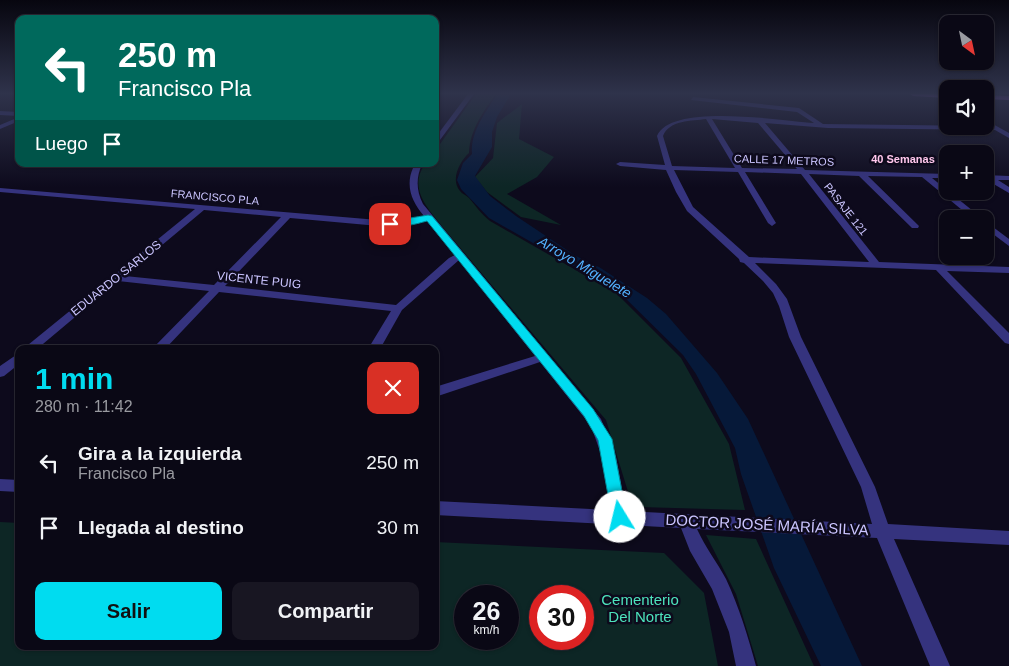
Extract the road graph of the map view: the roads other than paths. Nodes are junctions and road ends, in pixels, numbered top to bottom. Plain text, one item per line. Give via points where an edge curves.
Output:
1 (448, 125) edge
2 (671, 125) edge
3 (713, 125) edge
4 (764, 125) edge
5 (824, 125) edge
6 (996, 128) joint
7 (1009, 136) edge
8 (439, 138) edge
9 (620, 164) dead end
10 (417, 167) edge
11 (671, 168) junction
12 (741, 170) junction
13 (802, 172) junction
14 (862, 174) junction
15 (926, 176) junction
16 (939, 176) edge
17 (994, 178) edge
18 (1009, 178) edge
19 (994, 182) edge
20 (0, 190) edge
21 (1009, 191) edge
22 (203, 207) junction
23 (968, 210) edge
24 (288, 215) junction
25 (428, 218) junction
26 (772, 223) dead end
27 (915, 226) dead end
28 (994, 231) edge
29 (1009, 243) edge
30 (459, 257) junction
31 (743, 260) junction
32 (876, 265) junction
33 (938, 267) junction
34 (1009, 270) edge
35 (117, 278) junction
36 (216, 288) junction
37 (398, 308) junction
38 (1009, 340) edge
39 (35, 345) edge
40 (162, 345) edge
41 (376, 345) edge
42 (543, 357) junction
43 (15, 360) edge
44 (0, 373) edge
45 (439, 391) edge
46 (0, 485) edge
47 (15, 486) edge
48 (439, 508) edge
49 (620, 517) junction
50 (686, 521) junction
51 (882, 531) junction
52 (1009, 538) edge
53 (746, 666) edge
54 (940, 666) edge

1 - 8 street
2 - 11 street via 660,136
3 - 12 street
4 - 13 street, PASAJE 121
5 - 6 street
6 - 7 street
9 - 11 street, CALLE 17 METROS
10 - 25 street via 413,190
11 - 12 street, CALLE 17 METROS
11 - 31 street via 681,196 690,209
12 - 13 street, CALLE 17 METROS
12 - 26 street
13 - 14 street, CALLE 17 METROS
13 - 32 street, PASAJE 121
14 - 15 street, CALLE 17 METROS
14 - 27 street
15 - 16 street, CALLE 17 METROS
15 - 23 street
17 - 18 street
19 - 21 street
20 - 22 street, FRANCISCO PLA
22 - 24 street, FRANCISCO PLA
22 - 35 street, EDUARDO SARLOS
24 - 25 street, FRANCISCO PLA via 390,224
24 - 36 street
25 - 30 street
28 - 29 street
30 - 37 street
30 - 42 street
31 - 32 street
31 - 51 street via 776,290 789,312 795,337 868,486
32 - 33 street
33 - 34 street
33 - 38 street
35 - 36 street, VICENTE PUIG
35 - 39 street, EDUARDO SARLOS
36 - 37 street, VICENTE PUIG
36 - 40 street
37 - 41 street
42 - 45 street
42 - 49 street via 605,439
43 - 44 street
46 - 47 street
48 - 49 street, DOCTOR JOSÉ MARÍA SILVA
49 - 50 street, DOCTOR JOSÉ MARÍA SILVA
50 - 51 street, DOCTOR JOSÉ MARÍA SILVA
50 - 53 street via 696,546 719,584 738,632
51 - 52 street, DOCTOR JOSÉ MARÍA SILVA
51 - 54 street

